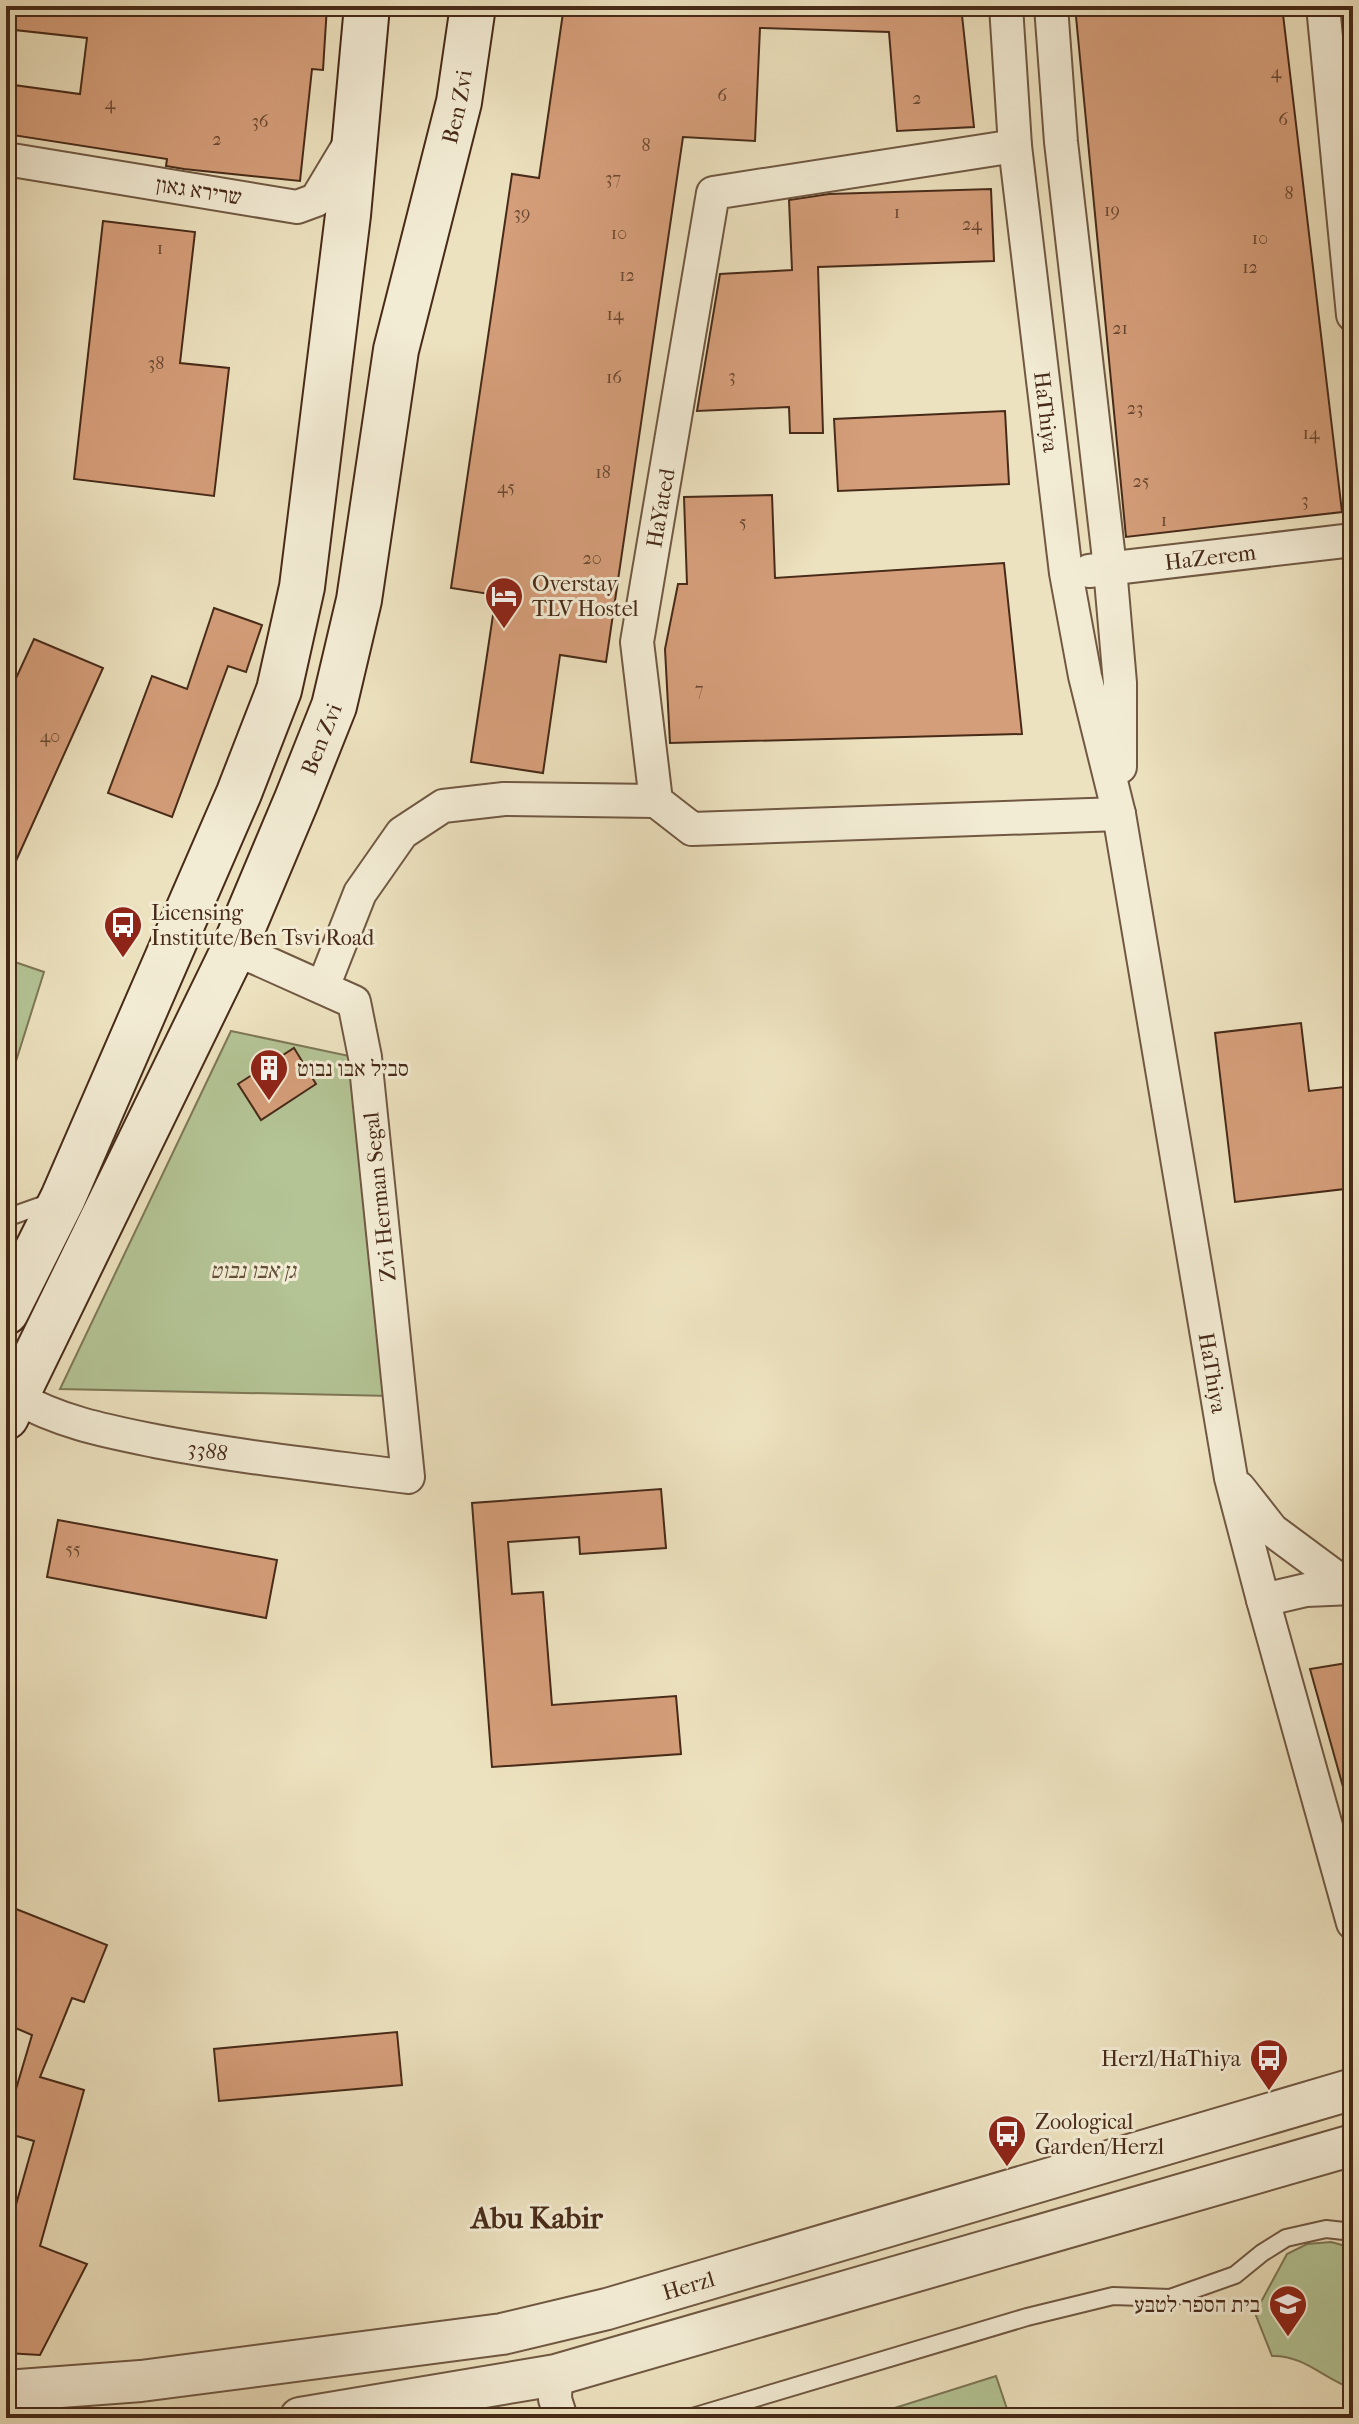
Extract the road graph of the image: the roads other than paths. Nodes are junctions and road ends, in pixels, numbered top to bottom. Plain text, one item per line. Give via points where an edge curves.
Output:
1 (367, 6) edge
2 (473, 6) edge
3 (1006, 6) edge
4 (1051, 6) edge
5 (1323, 6) edge
6 (356, 135) junction
7 (1015, 146) junction
8 (6, 159) edge
9 (1353, 315) edge
10 (1353, 540) edge
11 (1110, 568) junction
12 (1066, 573) junction
13 (656, 801) junction
14 (1119, 814) junction
15 (233, 951) junction
16 (323, 987) junction
17 (63, 1198) junction
18 (6, 1218) edge
19 (6, 1312) edge
20 (11, 1407) edge
21 (408, 1477) joint
22 (1231, 1478) junction
23 (1351, 1587) edge
24 (1263, 1600) junction
25 (1353, 1923) edge
26 (1353, 2089) edge
27 (1353, 2145) edge
28 (1353, 2232) edge
29 (596, 2311) junction
30 (502, 2334) junction
31 (556, 2375) junction
32 (473, 2388) junction
33 (6, 2391) edge
34 (300, 2418) edge
35 (561, 2418) edge
36 (689, 2418) edge

1 - 6 main road
2 - 15 main road, Ben Zvi via 459,102 396,350 359,600 334,706
3 - 7 street, HaThiya
4 - 11 street, HaThiya via 1061,142
5 - 9 street
6 - 8 street, שרירא גאון via 316,200 297,207
6 - 17 main road via 302,587 279,690
7 - 12 street, HaThiya
7 - 13 street, HaYated via 713,193 637,642
10 - 11 street, HaZerem
11 - 12 street, HaZerem
11 - 14 street, HaThiya via 1120,683
12 - 14 street, HaThiya
13 - 14 street via 692,829
13 - 16 street via 504,799 443,806 402,833 360,893
14 - 22 street, HaThiya
15 - 16 street, Zvi Herman Segal
15 - 20 main road, Ben Zvi
16 - 21 street, Zvi Herman Segal via 354,1002 365,1057
17 - 18 lane
17 - 19 main road
20 - 21 street, 3388 via 208,1451
22 - 23 street via 1272,1530
22 - 24 street, HaThiya
23 - 24 street
24 - 25 street, HaThiya
26 - 29 street, Herzl
27 - 31 street
28 - 36 lane via 1326,2229 1286,2238 1235,2275 1170,2298 1113,2296
29 - 30 street, Herzl
29 - 31 street
30 - 32 street
30 - 33 street, Herzl via 141,2381
31 - 32 street
31 - 35 street
32 - 34 street

